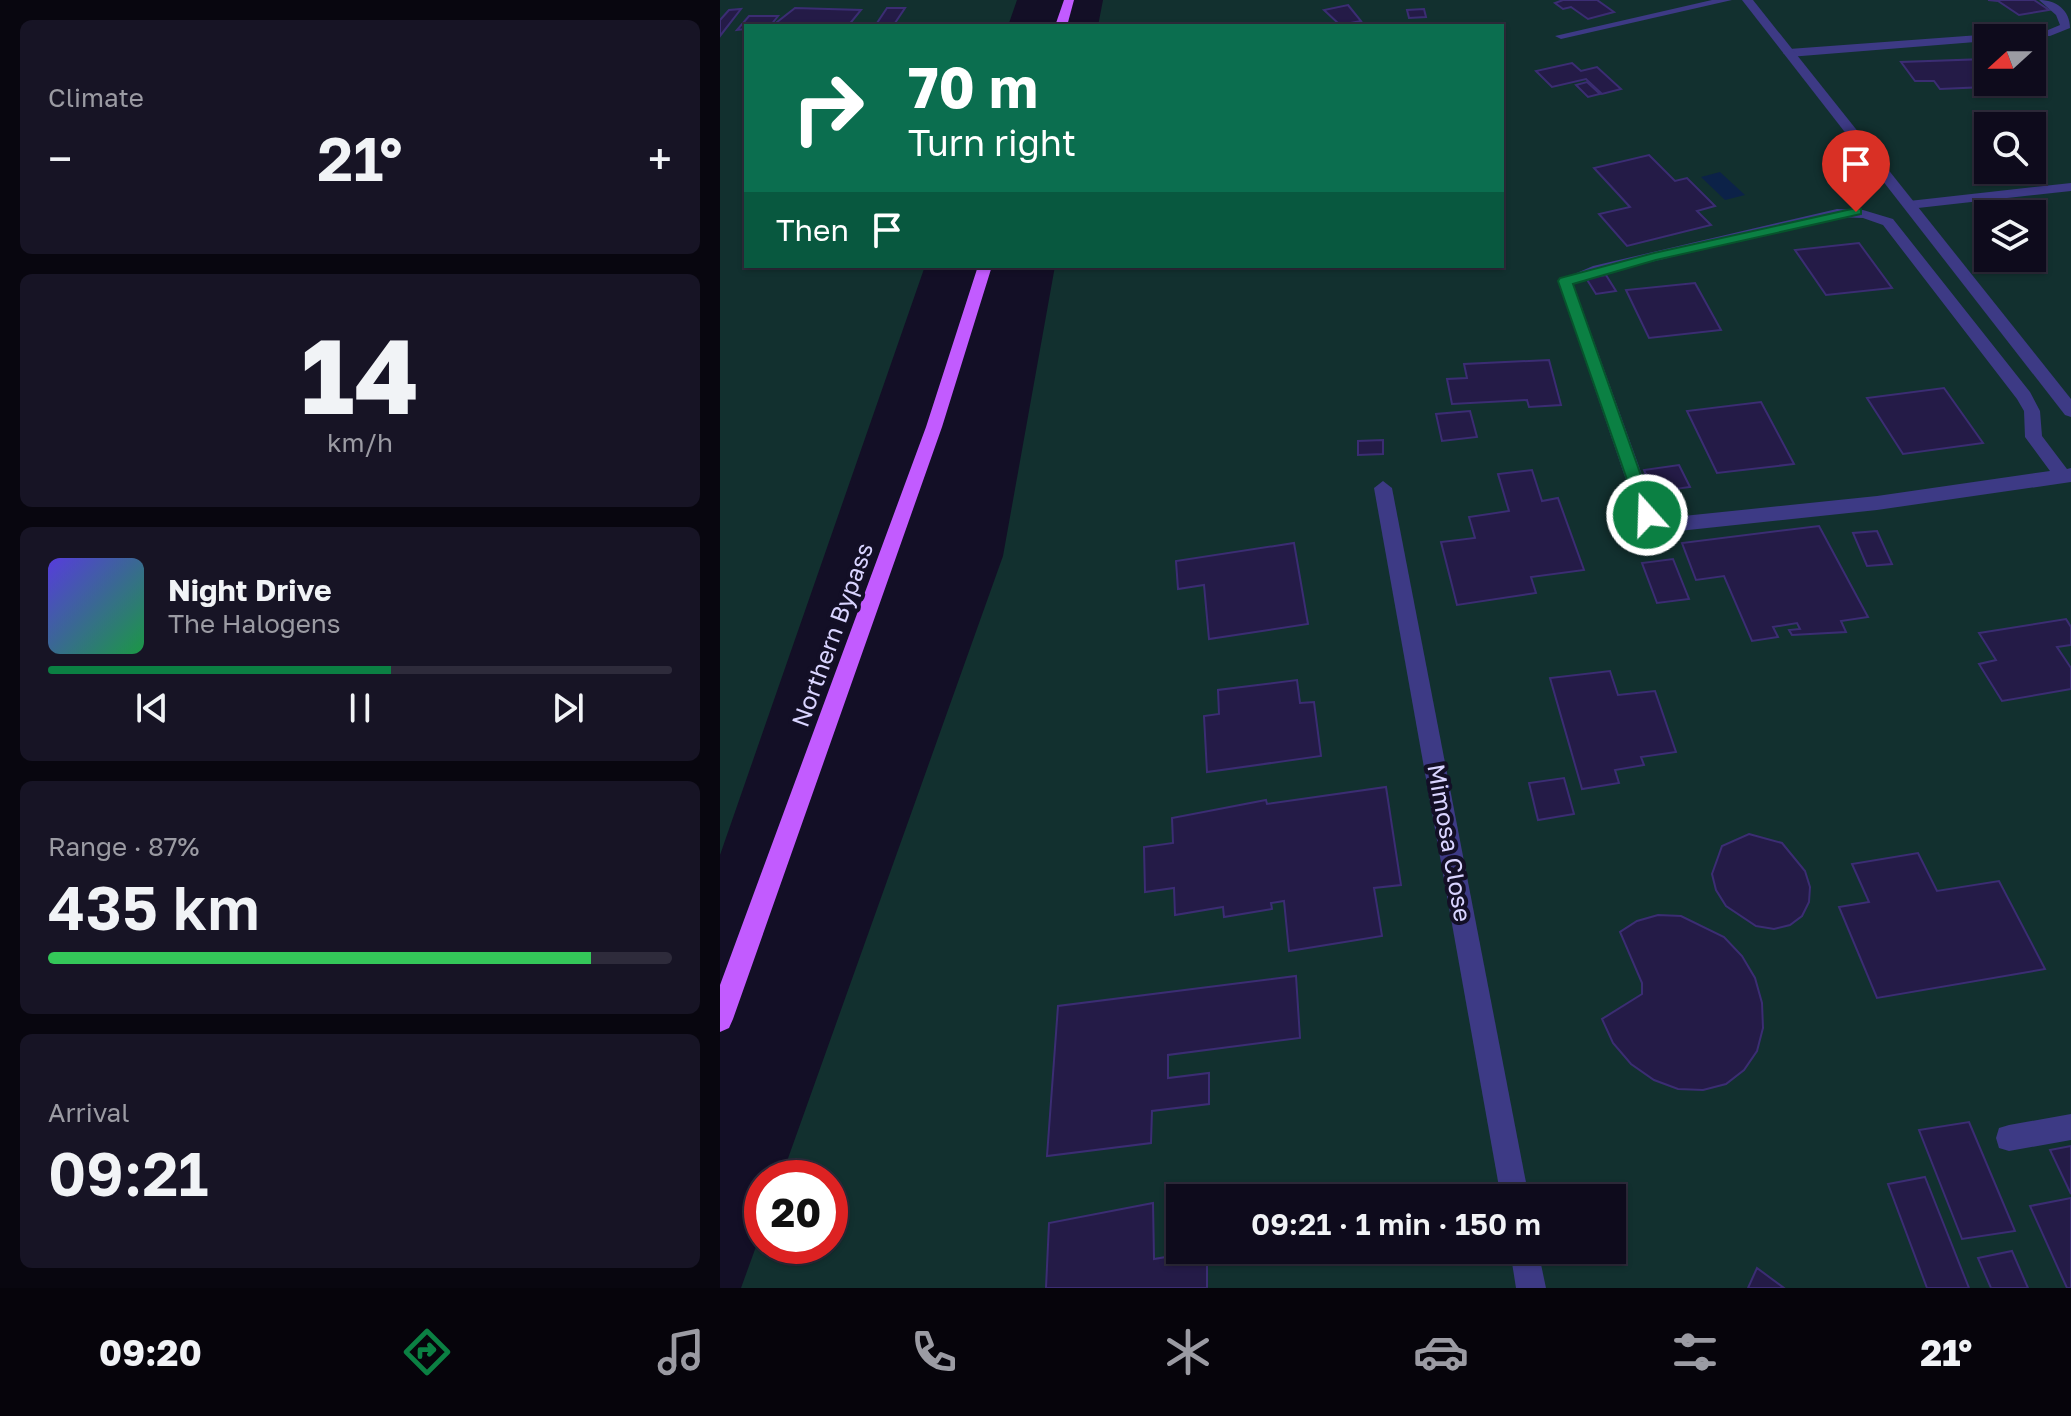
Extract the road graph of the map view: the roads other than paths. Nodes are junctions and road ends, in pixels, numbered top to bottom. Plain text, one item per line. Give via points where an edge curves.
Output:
1 (1069, 0) edge
2 (1727, 0) edge
3 (1747, 0) edge
4 (2044, 0) edge
5 (1062, 24) edge
6 (1561, 36) dead end
7 (1789, 53) junction
8 (2071, 187) edge
9 (1909, 205) junction
10 (984, 268) edge
11 (2071, 411) edge
12 (2067, 476) edge
13 (1383, 488) dead end
14 (720, 1019) edge
15 (2071, 1127) edge
16 (2009, 1138) dead end
17 (1512, 1184) edge
18 (1527, 1264) edge
19 (1531, 1288) edge

1 - 5 main road
2 - 6 street
3 - 7 street
4 - 7 street via 2061,13 2066,26 2050,33
7 - 9 street
8 - 9 street
9 - 11 street
10 - 14 main road, Northern Bypass via 929,442
12 - 12 street via 1660,526 1647,515 1565,281 1837,213 1874,216 1888,222 2024,396 2032,411 2034,437
13 - 17 street, Mimosa Close
15 - 16 street
18 - 19 street

